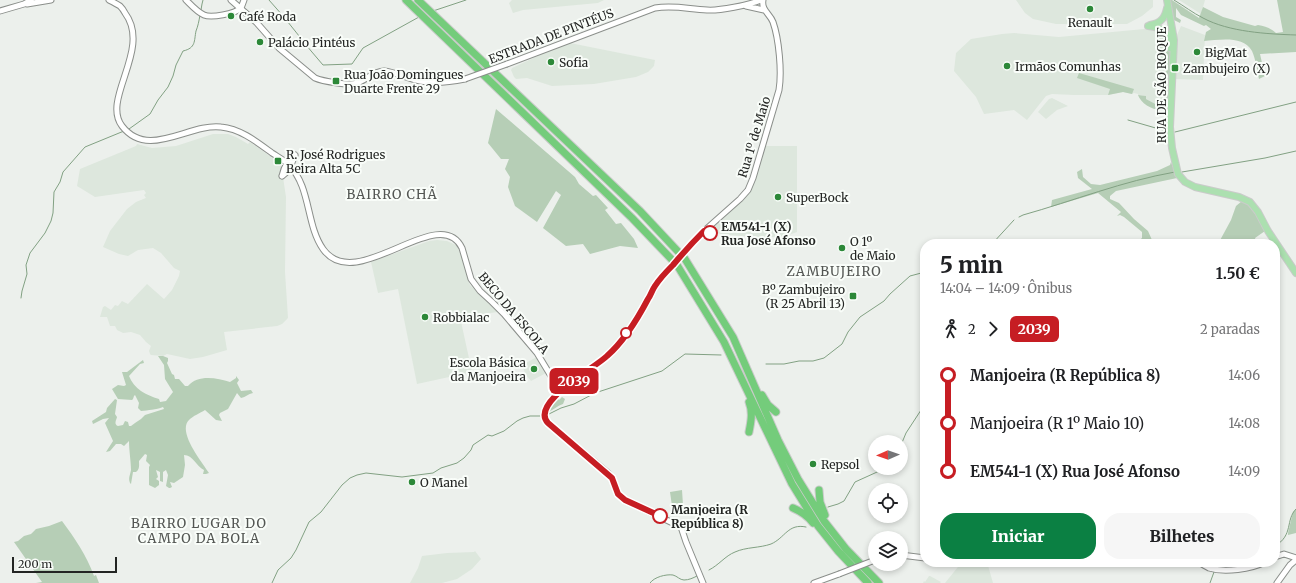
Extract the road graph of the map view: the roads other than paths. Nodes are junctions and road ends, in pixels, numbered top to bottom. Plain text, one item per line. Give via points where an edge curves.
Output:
1 (31, 0) edge
2 (51, 0) edge
3 (110, 0) edge
4 (186, 0) edge
5 (230, 0) edge
6 (244, 0) edge
7 (418, 0) edge
8 (762, 0) edge
9 (407, 1) edge
10 (1167, 2) edge
11 (24, 4) junction
12 (743, 6) junction
13 (241, 8) junction
14 (764, 10) junction
15 (0, 11) edge
16 (1171, 21) junction
17 (1159, 28) junction
18 (1173, 57) junction
19 (1273, 239) edge
20 (1280, 249) edge
21 (1296, 273) edge
22 (738, 372) junction
23 (748, 372) junction
24 (560, 391) junction
25 (776, 412) dead end
26 (749, 432) dead end
27 (819, 490) dead end
28 (793, 508) dead end
29 (835, 535) junction
30 (832, 543) junction
31 (1280, 555) edge
32 (908, 556) edge
33 (920, 557) edge
34 (1296, 559) edge
35 (868, 563) edge
36 (1208, 567) edge
37 (1254, 567) edge
38 (703, 583) edge
39 (814, 583) edge
40 (868, 583) edge
41 (879, 583) edge
42 (1277, 583) edge

1 - 11 street
2 - 11 street
3 - 24 street, BECO DA ESCOLA via 121,7 129,18 133,30 134,44 120,92 117,113 119,122 126,131 141,140 152,141 220,126 249,137 289,165 304,192 317,238 323,249 330,257 343,263 376,257 432,235 446,235 455,239 460,244 471,279 537,353
4 - 13 street via 201,13 210,16
5 - 13 street, ESTRADA DE PINTÉUS
6 - 13 street
7 - 23 highway via 640,211 685,259 733,337
8 - 12 street, ESTRADA DE PINTÉUS
8 - 14 street, Rua 1º de Maio
9 - 22 highway via 632,218 677,266 724,342
10 - 16 main road, RUA DE SÃO ROQUE
10 - 17 main road via 1164,18 1148,26
11 - 15 street
12 - 13 street, ESTRADA DE PINTÉUS, bridge via 709,11 675,6 655,8 465,79 435,83 384,71 376,72 357,83 321,81 279,48
12 - 14 street
14 - 24 street, Rua 1º de Maio, bridge via 772,21 780,61 780,90 754,178 748,190 704,231 662,276 641,312 607,356
16 - 17 main road
16 - 18 main road, RUA DE SÃO ROQUE
17 - 18 main road via 1166,32 1169,38
18 - 19 main road, RUA DE SÃO ROQUE via 1170,127 1178,174 1185,182 1195,187 1250,202
20 - 21 main road, RUA DE SÃO ROQUE
22 - 26 highway via 751,407
22 - 30 highway via 792,484 818,526
23 - 25 highway via 768,405
23 - 29 highway via 798,479
24 - 38 street, Rua 1º de Maio via 547,404 544,415 548,423 612,478 618,494 625,500 681,526
27 - 29 highway via 822,510
28 - 30 highway via 810,519
29 - 41 highway
30 - 40 highway
31 - 34 street via 1284,554
32 - 33 street
34 - 42 street
35 - 39 street, bridge
36 - 37 street

